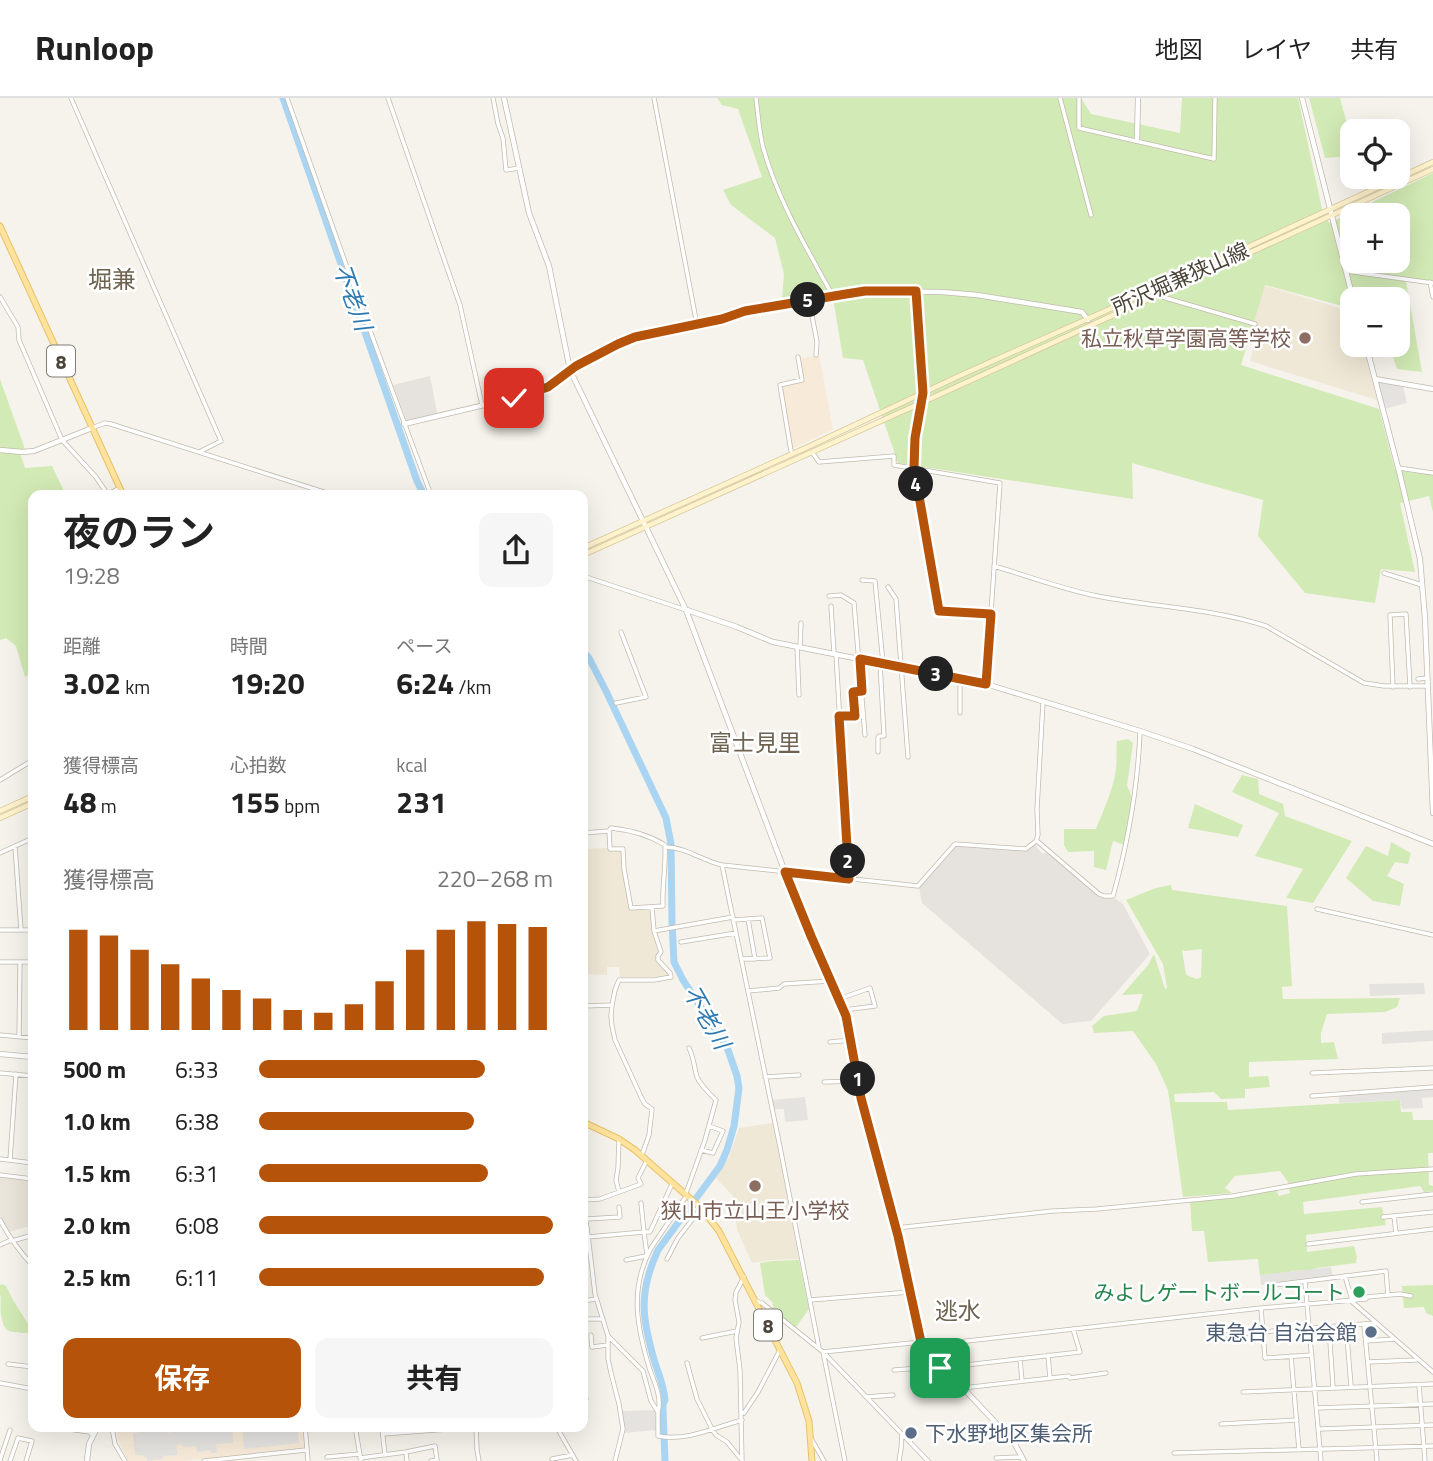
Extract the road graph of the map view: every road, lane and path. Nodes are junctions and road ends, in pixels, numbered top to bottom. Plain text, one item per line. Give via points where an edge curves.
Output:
1 (71, 98) edge
2 (288, 98) edge
3 (388, 98) edge
4 (493, 98) edge
5 (504, 98) edge
6 (654, 98) edge
7 (756, 98) edge
8 (1060, 98) edge
9 (1079, 98) edge
10 (1138, 98) edge
11 (1215, 98) edge
12 (1302, 98) edge
13 (1137, 141) junction
14 (1433, 162) edge
15 (519, 168) junction
16 (1433, 169) edge
17 (1331, 209) junction
18 (1091, 215) dead end
19 (1332, 216) junction
20 (0, 226) edge
21 (1340, 247) edge
22 (1360, 273) edge
23 (1432, 283) edge
24 (916, 291) junction
25 (1157, 295) junction
26 (833, 296) junction
27 (0, 297) edge
28 (1433, 297) edge
29 (809, 300) junction
30 (1088, 320) junction
31 (697, 324) junction
32 (1255, 324) dead end
33 (816, 355) dead end
34 (797, 357) dead end
35 (1369, 357) edge
36 (570, 370) junction
37 (1375, 379) junction
38 (1433, 388) edge
39 (923, 393) junction
40 (921, 403) junction
41 (482, 405) junction
42 (404, 424) junction
43 (92, 428) junction
44 (62, 440) junction
45 (0, 450) edge
46 (791, 451) dead end
47 (812, 451) junction
48 (199, 452) junction
49 (914, 467) junction
50 (1399, 468) junction
51 (1433, 473) edge
52 (120, 488) joint
53 (103, 490) edge
54 (116, 490) edge
55 (317, 490) edge
56 (429, 490) edge
57 (645, 523) junction
58 (588, 546) edge
59 (588, 552) edge
60 (994, 566) junction
61 (1384, 573) dead end
62 (588, 578) edge
63 (862, 580) dead end
64 (1423, 586) junction
65 (888, 587) dead end
66 (829, 596) dead end
67 (831, 606) dead end
68 (686, 610) junction
69 (991, 614) junction
70 (1417, 616) dead end
71 (1425, 618) junction
72 (1433, 619) edge
73 (801, 623) dead end
74 (1425, 627) junction
75 (1417, 628) dead end
76 (621, 632) dead end
77 (1426, 640) junction
78 (1417, 641) dead end
79 (799, 647) junction
80 (1418, 653) dead end
81 (835, 654) junction
82 (1429, 654) edge
83 (860, 659) junction
84 (881, 663) junction
85 (1427, 665) junction
86 (1418, 666) dead end
87 (901, 667) junction
88 (1427, 678) junction
89 (961, 679) junction
90 (1418, 679) dead end
91 (986, 684) junction
92 (1427, 686) junction
93 (1392, 687) junction
94 (1410, 687) junction
95 (862, 691) junction
96 (799, 695) dead end
97 (1043, 702) junction
98 (616, 703) dead end
99 (960, 713) dead end
100 (839, 716) junction
101 (1140, 731) junction
102 (865, 735) dead end
103 (878, 752) dead end
104 (908, 757) dead end
105 (28, 763) edge
106 (0, 780) edge
107 (28, 798) edge
108 (28, 805) edge
109 (0, 811) edge
110 (1433, 813) edge
111 (0, 818) edge
112 (609, 831) junction
113 (588, 833) edge
114 (28, 840) edge
115 (1036, 841) junction
116 (1433, 844) edge
117 (15, 846) junction
118 (665, 847) junction
119 (0, 853) edge
120 (722, 865) junction
121 (785, 872) junction
122 (849, 879) junction
123 (653, 907) junction
124 (1317, 909) dead end
125 (733, 919) junction
126 (748, 919) junction
127 (0, 930) edge
128 (20, 930) junction
129 (28, 930) edge
130 (654, 931) junction
131 (736, 933) junction
132 (1433, 935) edge
133 (681, 942) dead end
134 (741, 959) junction
135 (755, 959) junction
136 (0, 962) edge
137 (20, 962) junction
138 (28, 962) edge
139 (830, 981) junction
140 (748, 991) junction
141 (839, 999) junction
142 (612, 1005) junction
143 (588, 1006) edge
144 (844, 1010) junction
145 (0, 1035) edge
146 (19, 1037) junction
147 (28, 1038) edge
148 (851, 1040) junction
149 (830, 1042) dead end
150 (689, 1048) dead end
151 (0, 1054) edge
152 (28, 1057) edge
153 (1433, 1068) edge
154 (0, 1073) edge
155 (1312, 1073) dead end
156 (16, 1074) junction
157 (28, 1075) edge
158 (799, 1075) dead end
159 (765, 1077) junction
160 (858, 1081) junction
161 (824, 1082) dead end
162 (1433, 1087) edge
163 (1312, 1096) dead end
164 (588, 1124) edge
165 (709, 1126) junction
166 (619, 1139) junction
167 (701, 1150) junction
168 (645, 1157) junction
169 (0, 1159) edge
170 (10, 1160) junction
171 (28, 1162) edge
172 (1433, 1169) edge
173 (0, 1175) edge
174 (28, 1178) edge
175 (673, 1182) junction
176 (619, 1192) junction
177 (1433, 1194) edge
178 (687, 1195) junction
179 (588, 1200) edge
180 (1362, 1202) dead end
181 (641, 1203) dead end
182 (619, 1207) dead end
183 (701, 1208) junction
184 (1433, 1212) edge
185 (1394, 1216) junction
186 (1383, 1217) dead end
187 (588, 1219) edge
188 (0, 1220) edge
189 (895, 1228) junction
190 (1433, 1229) edge
191 (644, 1232) junction
192 (1396, 1233) junction
193 (28, 1236) edge
194 (588, 1237) edge
195 (12, 1241) junction
196 (1308, 1244) dead end
197 (0, 1245) edge
198 (588, 1246) edge
199 (647, 1255) junction
200 (667, 1259) dead end
201 (28, 1260) edge
202 (625, 1261) dead end
203 (590, 1265) joint
204 (1345, 1276) junction
205 (744, 1277) junction
206 (1305, 1282) junction
207 (1274, 1285) dead end
208 (910, 1292) junction
209 (1388, 1295) junction
210 (1411, 1296) dead end
211 (596, 1299) junction
212 (588, 1300) edge
213 (810, 1300) junction
214 (1351, 1300) junction
215 (756, 1301) junction
216 (1307, 1304) junction
217 (1261, 1308) junction
218 (603, 1319) junction
219 (588, 1320) edge
220 (1376, 1323) junction
221 (1364, 1324) junction
222 (1346, 1325) junction
223 (1329, 1326) junction
224 (1310, 1328) junction
225 (1073, 1329) junction
226 (737, 1331) junction
227 (1263, 1331) junction
228 (591, 1335) dead end
229 (608, 1336) junction
230 (1210, 1336) dead end
231 (702, 1338) dead end
232 (1395, 1339) junction
233 (1366, 1340) junction
234 (922, 1344) junction
235 (608, 1345) junction
236 (818, 1348) junction
237 (780, 1349) junction
238 (823, 1352) junction
239 (1048, 1355) junction
240 (1312, 1355) junction
241 (1291, 1356) junction
242 (1020, 1358) junction
243 (1418, 1360) junction
244 (1368, 1362) junction
245 (687, 1363) dead end
246 (8, 1364) dead end
247 (28, 1366) edge
248 (938, 1366) junction
249 (894, 1370) dead end
250 (1106, 1373) dead end
251 (1433, 1373) edge
252 (1050, 1378) junction
253 (1022, 1381) junction
254 (0, 1383) edge
255 (1433, 1384) edge
256 (1419, 1385) junction
257 (1334, 1387) junction
258 (1351, 1387) junction
259 (1370, 1387) junction
260 (28, 1388) edge
261 (962, 1388) junction
262 (1315, 1388) junction
263 (1294, 1389) junction
264 (1243, 1392) dead end
265 (893, 1395) dead end
266 (866, 1397) junction
267 (1433, 1404) edge
268 (1420, 1405) junction
269 (1371, 1406) junction
270 (1317, 1408) junction
271 (658, 1412) junction
272 (742, 1417) junction
273 (1297, 1420) junction
274 (1221, 1424) dead end
275 (1422, 1425) junction
276 (1433, 1425) edge
277 (1373, 1427) junction
278 (712, 1429) junction
279 (1319, 1429) junction
280 (10, 1430) dead end
281 (96, 1432) edge
282 (114, 1432) edge
283 (304, 1432) edge
284 (356, 1432) edge
285 (382, 1432) edge
286 (476, 1432) edge
287 (560, 1432) edge
288 (1005, 1433) junction
289 (902, 1434) junction
290 (972, 1435) dead end
291 (812, 1440) junction
292 (1424, 1446) junction
293 (1433, 1446) edge
294 (1375, 1448) junction
295 (1320, 1449) junction
296 (306, 1450) junction
297 (1299, 1450) junction
298 (406, 1451) junction
299 (1174, 1453) dead end
300 (385, 1455) junction
301 (573, 1455) junction
302 (327, 1457) dead end
303 (360, 1458) edge
304 (996, 1458) dead end
305 (552, 1459) dead end
306 (1023, 1459) edge
307 (0, 1460) edge
308 (742, 1460) edge
309 (10, 1461) edge
310 (26, 1461) edge
311 (87, 1461) edge
312 (125, 1461) edge
313 (204, 1461) edge
314 (308, 1461) edge
315 (407, 1461) edge
316 (431, 1461) edge
317 (479, 1461) edge
318 (576, 1461) edge
319 (615, 1461) edge
320 (812, 1461) edge
321 (824, 1461) edge
322 (845, 1461) edge
323 (899, 1461) edge
324 (928, 1461) edge
325 (1321, 1461) edge
326 (1377, 1461) edge
327 (1425, 1461) edge

1 - 48 street via 221,441
2 - 42 street
3 - 41 street via 460,304
4 - 15 street via 506,170
5 - 15 street
6 - 31 street
7 - 26 street via 763,146 775,182
8 - 18 street
9 - 13 street via 1079,128
10 - 13 street
11 - 13 street via 1214,159
12 - 17 street
14 - 17 main road, 所沢堀兼狭山線
15 - 36 street via 529,214 549,266
16 - 19 main road, 所沢堀兼狭山線
17 - 19 street
17 - 30 main road, 所沢堀兼狭山線
19 - 21 street
19 - 25 main road, 所沢堀兼狭山線
20 - 43 main road, 8
22 - 23 street
23 - 28 street
24 - 26 street
24 - 30 street via 1036,304 1082,312
24 - 39 street
25 - 32 street
25 - 40 main road, 所沢堀兼狭山線
26 - 29 street
27 - 44 street via 16,323
29 - 31 street
29 - 33 street
30 - 39 main road, 所沢堀兼狭山線
31 - 36 street via 628,339
34 - 46 street via 802,380 780,384
35 - 37 street
36 - 41 street via 548,387
36 - 57 street
37 - 38 street
37 - 50 street
39 - 40 street
39 - 57 main road, 所沢堀兼狭山線
40 - 47 main road, 所沢堀兼狭山線
40 - 49 street
41 - 42 street
42 - 56 street
43 - 44 street
43 - 48 street via 111,424
43 - 52 main road, 8
44 - 45 street via 34,451
44 - 53 street
47 - 49 street via 819,462 894,456 894,465
47 - 57 main road, 所沢堀兼狭山線
48 - 55 street
49 - 60 street via 1000,483
49 - 69 street via 939,611
50 - 51 street
50 - 64 street
52 - 54 street
57 - 58 main road, 所沢堀兼狭山線
57 - 59 main road, 所沢堀兼狭山線
57 - 68 street
60 - 69 street
60 - 93 street via 1096,596 1212,612 1266,626 1364,683
61 - 64 street
62 - 68 street
63 - 84 street via 875,581
64 - 71 street
65 - 87 street via 896,599
66 - 83 street via 841,595 854,603
67 - 81 street
68 - 79 street
68 - 121 street
69 - 91 street
70 - 71 street
71 - 72 street
71 - 74 street
73 - 79 street
74 - 75 street
74 - 77 street
76 - 98 street via 646,697
77 - 78 street
77 - 82 street
79 - 81 street
79 - 96 street
80 - 82 street
81 - 83 street
81 - 100 street
82 - 85 street
83 - 84 street
83 - 95 street
84 - 87 street
84 - 103 street via 884,736 878,738
85 - 86 street
85 - 88 street
87 - 89 street
87 - 104 street
88 - 90 street
88 - 92 street
89 - 91 street
89 - 99 street
91 - 97 street
92 - 94 street
92 - 110 street
93 - 94 street
93 - 94 street via 1390,615 1406,614
95 - 100 street via 853,692 855,716
95 - 102 street
97 - 101 street
97 - 115 street
100 - 122 street
101 - 115 street via 1131,819 1113,896 1099,894
101 - 116 street
105 - 106 street
107 - 109 main road
108 - 111 main road
112 - 113 street
112 - 118 street via 615,828 646,836
112 - 123 street via 610,849 623,849 630,907
114 - 117 street
115 - 122 street via 1026,849 955,844 918,886
117 - 119 street
117 - 128 street
118 - 120 street
118 - 123 street via 663,906
120 - 121 street
120 - 125 street
121 - 122 street
121 - 139 street
123 - 130 street
124 - 132 street
125 - 126 street
125 - 130 street
125 - 131 street
126 - 135 street
126 - 135 street via 762,918 770,958
127 - 128 street
128 - 129 street
130 - 142 street via 661,952 658,960 670,978 621,979
131 - 133 street
131 - 134 street
134 - 135 street
134 - 140 street
136 - 137 street
137 - 138 street
137 - 146 street
139 - 140 street
139 - 141 street
140 - 159 street
141 - 144 street
141 - 144 street via 870,988 875,1006
142 - 143 street
142 - 168 street via 615,1040 642,1099 652,1109
144 - 148 street
145 - 146 street
146 - 147 street
148 - 149 street
148 - 160 street
150 - 165 street via 697,1077 716,1100
151 - 152 street
153 - 155 street
154 - 156 street
156 - 157 street
156 - 170 street
158 - 159 street
159 - 213 street
160 - 161 street
160 - 189 street
162 - 163 street
164 - 166 main road, 8
165 - 167 street
165 - 167 street via 723,1131 722,1136 713,1153
166 - 168 main road, 8
166 - 176 street
167 - 178 street
168 - 175 main road, 8
168 - 176 street via 638,1178 641,1184
169 - 170 street
170 - 171 street
172 - 189 street via 1356,1174 1233,1196
173 - 174 street
175 - 178 main road, 8
175 - 191 street via 649,1232
176 - 179 street
177 - 180 street
178 - 183 main road, 8
178 - 199 street
181 - 191 street
182 - 187 street via 620,1217
183 - 200 street
183 - 205 main road, 8
184 - 185 street
185 - 186 street
185 - 192 street
188 - 195 street
189 - 208 street
190 - 192 street
191 - 194 street
191 - 199 street
192 - 196 street
193 - 195 street
195 - 197 street
195 - 201 street
198 - 203 street
199 - 202 street
199 - 271 street via 638,1286 638,1321 658,1395
203 - 211 street
204 - 206 street
204 - 209 street via 1386,1271
204 - 214 street
205 - 215 main road, 8
205 - 226 street via 735,1295
206 - 207 street
206 - 216 street
208 - 213 street
208 - 234 street
209 - 210 street
209 - 214 street
211 - 212 street
211 - 218 street
213 - 236 street
214 - 216 street
214 - 220 street
215 - 236 street
215 - 237 main road, 8
216 - 217 street
216 - 224 street
217 - 225 street
217 - 227 street
218 - 219 street
218 - 229 street
220 - 221 street
220 - 232 street
221 - 222 street
221 - 233 street
222 - 223 street
222 - 258 street
223 - 224 street
223 - 257 street
224 - 227 street
224 - 240 street
225 - 234 street
225 - 239 street via 1080,1352
226 - 231 street
226 - 272 street
227 - 230 street
227 - 241 street via 1265,1358
228 - 235 street via 592,1347
229 - 235 street
229 - 271 street via 643,1371
232 - 233 street
232 - 243 street
233 - 244 street
234 - 238 street
234 - 248 street
235 - 319 street via 623,1429
236 - 238 street
237 - 272 street
237 - 291 main road, 8 via 805,1404
238 - 266 street
238 - 322 street
239 - 242 street
239 - 252 street
240 - 241 street
240 - 262 street
241 - 263 street
242 - 248 street
242 - 253 street
243 - 244 street
243 - 251 street
244 - 259 street
245 - 278 street
246 - 247 street
248 - 249 street
248 - 261 street
250 - 252 street
252 - 253 street
253 - 261 street
254 - 260 street
255 - 256 street
256 - 259 street
256 - 268 street
257 - 258 street
257 - 262 street
258 - 259 street
259 - 269 street
261 - 288 street
262 - 263 street
262 - 270 street
263 - 264 street
263 - 273 street
265 - 266 street
266 - 289 street
267 - 268 street
268 - 269 street
268 - 275 street
269 - 270 street
269 - 277 street
270 - 279 street
271 - 278 street via 661,1437
272 - 278 street
272 - 308 street
273 - 274 street
273 - 297 street
275 - 276 street
275 - 277 street
275 - 292 street
277 - 279 street
277 - 294 street
278 - 308 street
279 - 295 street
280 - 307 street
281 - 311 street
282 - 312 street
283 - 296 street
284 - 303 street
285 - 300 street
286 - 317 street
287 - 301 street
288 - 290 street
288 - 306 street
289 - 323 street
289 - 324 street
291 - 320 main road, 8
291 - 321 street
292 - 293 street
292 - 294 street
292 - 327 street
294 - 295 street
294 - 326 street
295 - 297 street
295 - 325 street
296 - 313 street
296 - 314 street
297 - 299 street
298 - 300 street
298 - 315 street
298 - 316 street via 435,1446 436,1460
300 - 303 street
301 - 305 street
301 - 318 street
302 - 303 street
304 - 306 street
309 - 310 street via 18,1438 32,1441

